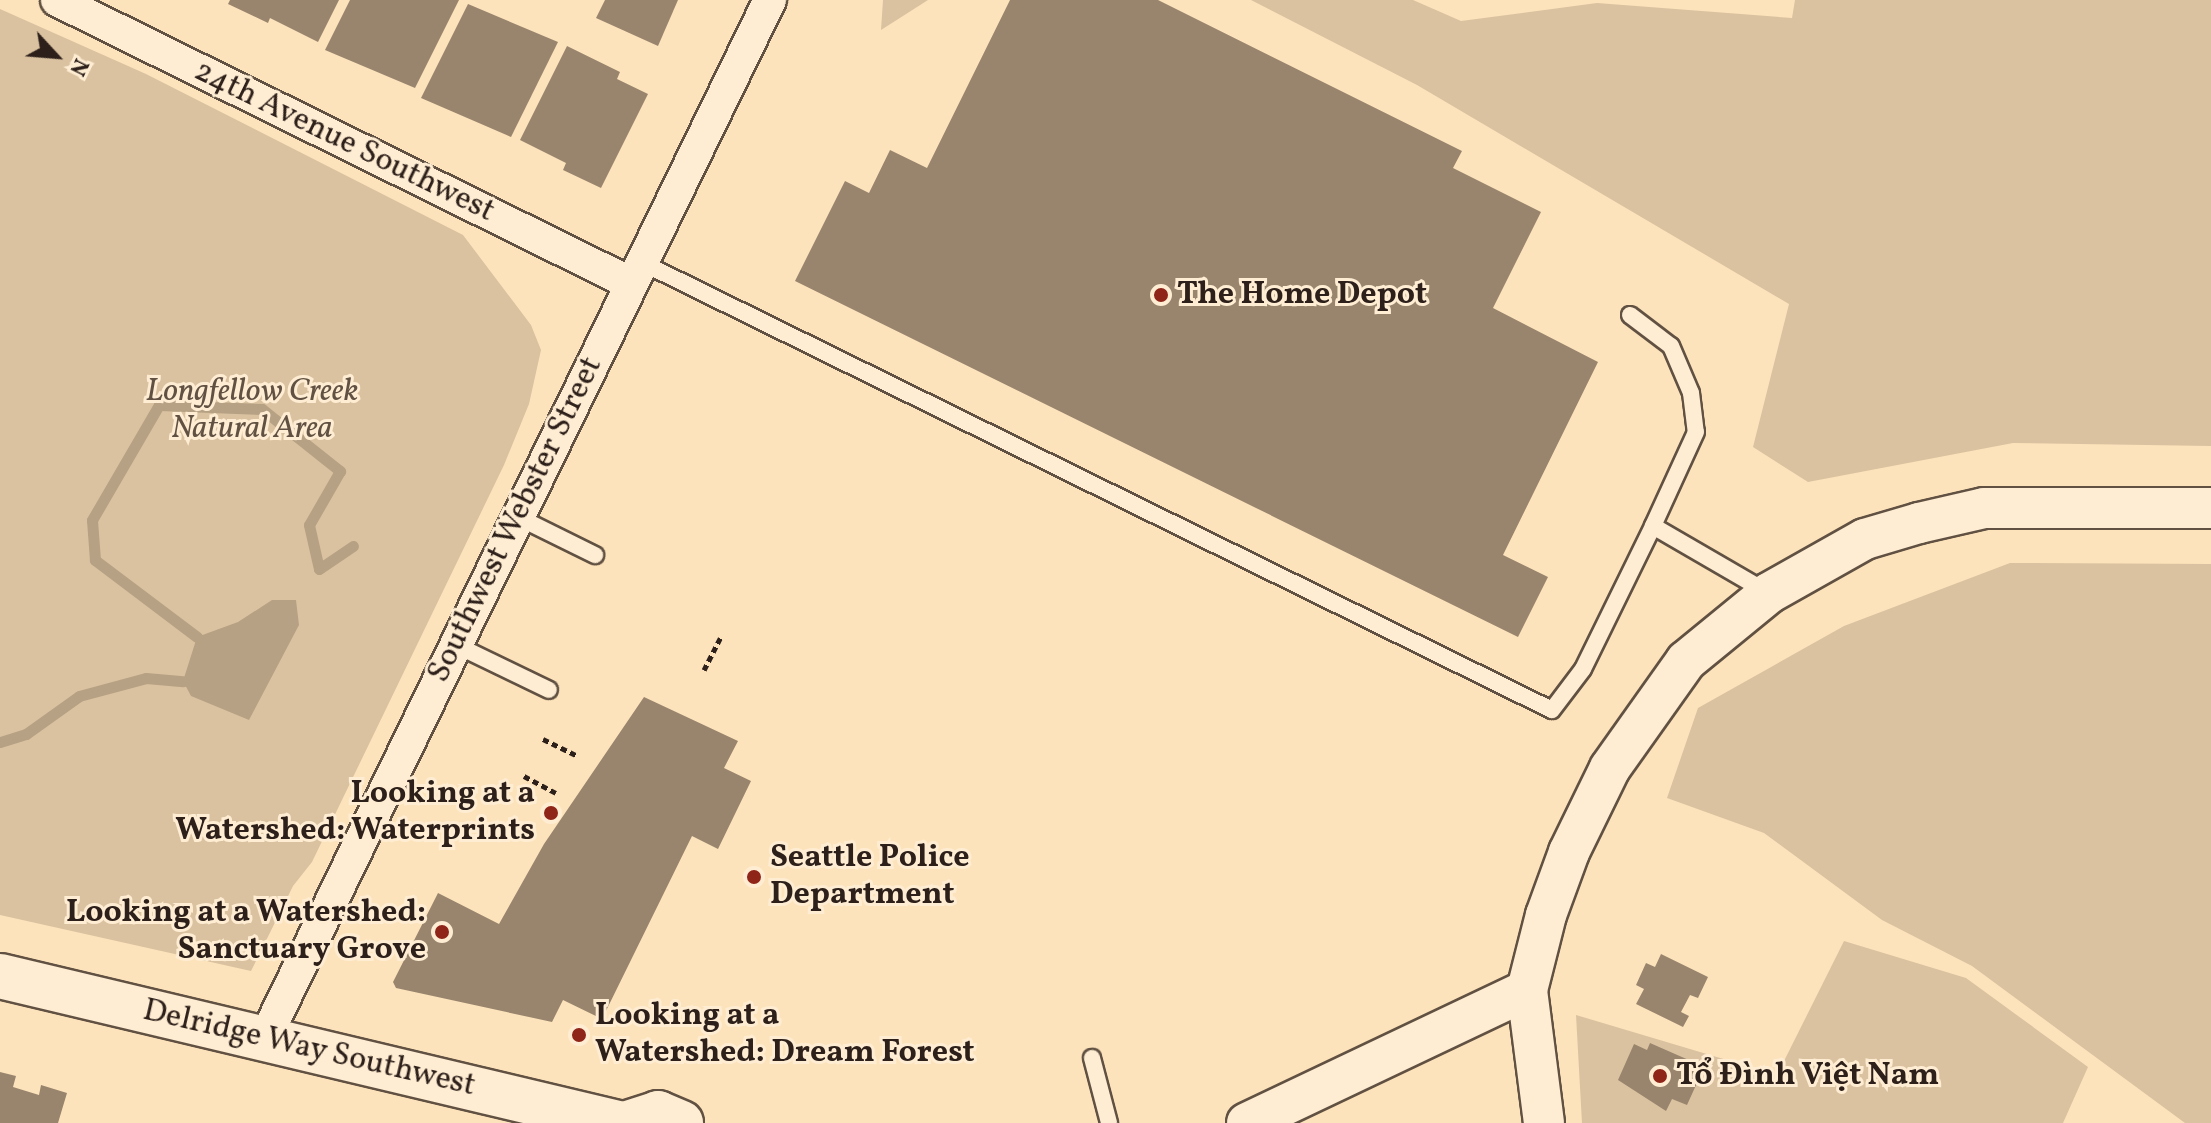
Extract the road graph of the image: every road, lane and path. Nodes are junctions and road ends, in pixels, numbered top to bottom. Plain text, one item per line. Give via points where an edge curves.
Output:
1 (57, 0) edge
2 (770, 0) edge
3 (636, 273) junction
4 (1630, 315) dead end
5 (2211, 508) edge
6 (518, 517) junction
7 (1653, 526) junction
8 (595, 555) dead end
9 (1769, 593) junction
10 (720, 638) dead end
11 (456, 645) junction
12 (704, 670) dead end
13 (549, 690) dead end
14 (543, 739) dead end
15 (576, 755) dead end
16 (524, 776) dead end
17 (556, 793) dead end
18 (0, 976) edge
19 (1527, 990) junction
20 (264, 1040) junction
21 (1092, 1058) dead end
22 (618, 1123) edge
23 (628, 1123) edge
24 (681, 1123) edge
25 (1109, 1123) edge
26 (1247, 1123) edge
27 (1544, 1123) edge

1 - 3 street, 24th Avenue Southwest
2 - 3 street, Southwest Webster Street
3 - 6 street, Southwest Webster Street
3 - 7 lane via 1552,710 1583,669
4 - 7 lane via 1671,346 1691,393 1696,432
5 - 9 street via 1984,508 1865,539
6 - 8 lane
6 - 11 street, Southwest Webster Street
7 - 9 lane
9 - 19 street via 1686,661 1610,768 1569,852
10 - 12 path
11 - 13 lane
11 - 20 street, Southwest Webster Street
14 - 15 path
16 - 17 path
18 - 20 main road, Delridge Way Southwest
19 - 26 street
19 - 27 street
20 - 22 main road, Delridge Way Southwest
21 - 25 lane
23 - 24 main road via 658,1113

